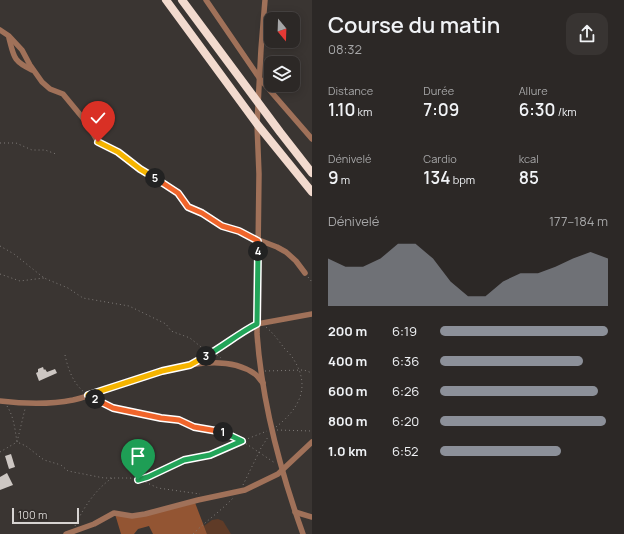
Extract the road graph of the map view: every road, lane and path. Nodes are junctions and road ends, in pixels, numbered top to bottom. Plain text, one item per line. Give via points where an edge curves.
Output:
1 (166, 0) edge
2 (182, 0) edge
3 (206, 0) edge
4 (265, 0) edge
5 (0, 30) edge
6 (9, 36) junction
7 (34, 72) junction
8 (260, 79) junction
9 (258, 102) junction
10 (257, 124) junction
11 (312, 139) edge
12 (0, 143) edge
13 (56, 154) dead end
14 (312, 173) edge
15 (312, 192) edge
16 (258, 241) junction
17 (0, 246) edge
18 (305, 273) joint
19 (0, 274) edge
20 (44, 278) junction
21 (312, 282) edge
22 (312, 314) edge
23 (257, 324) junction
24 (212, 353) junction
25 (65, 355) dead end
26 (230, 364) junction
27 (190, 365) junction
28 (299, 370) junction
29 (261, 371) junction
30 (312, 373) edge
31 (263, 383) junction
32 (88, 395) junction
33 (0, 401) edge
34 (6, 405) dead end
35 (26, 405) junction
36 (272, 430) junction
37 (312, 431) edge
38 (242, 441) junction
39 (17, 442) junction
40 (312, 442) edge
41 (0, 452) edge
42 (259, 452) junction
43 (282, 468) junction
44 (113, 478) junction
45 (138, 480) junction
46 (243, 485) dead end
47 (205, 495) dead end
48 (235, 496) dead end
49 (295, 512) junction
50 (312, 518) edge
51 (74, 528) dead end
52 (66, 534) edge
53 (193, 534) edge
54 (303, 534) edge

1 - 10 highway
2 - 9 highway
3 - 8 street
4 - 8 street
5 - 6 street
6 - 7 street via 22,50
6 - 7 street via 13,56 20,64
7 - 16 street via 50,89 63,94 88,123 98,142 118,152 178,193 188,207 222,226
8 - 9 street
8 - 11 street
9 - 10 street
9 - 14 highway
10 - 15 highway
10 - 16 street via 260,174
12 - 13 path via 16,143 32,150
16 - 18 street via 286,252
16 - 23 street
17 - 20 path
18 - 21 path
19 - 20 path via 20,281
20 - 24 path via 68,288 83,298 129,306 166,324 171,331 190,338
22 - 23 street
23 - 24 path
23 - 28 path via 275,336 294,359
23 - 29 street
24 - 26 path
24 - 27 path
25 - 32 path via 72,378
26 - 27 street
26 - 31 street via 256,374
27 - 32 street via 162,371
28 - 29 path
28 - 30 path
28 - 36 path via 301,396 284,421
29 - 31 street
31 - 36 street
32 - 35 street via 51,404
32 - 38 path via 113,408 222,431
33 - 35 street
34 - 39 path via 11,412
35 - 39 path
36 - 37 path
36 - 38 path
36 - 42 path
36 - 43 street
38 - 42 path
38 - 45 path via 210,455 184,460
39 - 41 path
39 - 44 path via 44,460 61,465 68,471
40 - 43 street
42 - 43 path
42 - 46 path
43 - 49 street
43 - 52 street via 278,474 245,490 146,514 132,516 114,513 94,524
44 - 45 path
44 - 51 path via 104,484 81,513
45 - 47 path via 158,488
48 - 53 path
49 - 50 street
49 - 54 street

